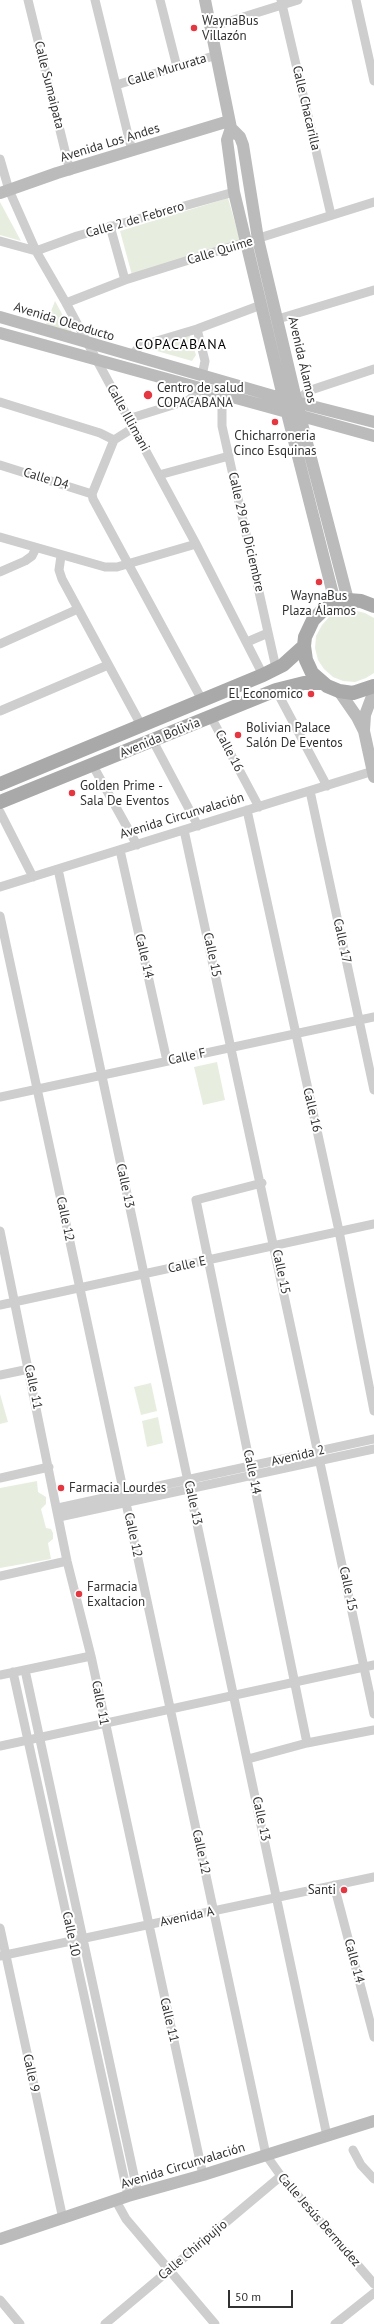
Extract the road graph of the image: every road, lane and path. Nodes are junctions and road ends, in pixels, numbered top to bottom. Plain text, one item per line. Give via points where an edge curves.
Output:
1 (28, 0) edge
2 (95, 0) edge
3 (160, 0) edge
4 (205, 0) edge
5 (298, 0) edge
6 (356, 0) edge
7 (281, 2) edge
8 (211, 27) junction
9 (217, 55) junction
10 (177, 67) junction
11 (374, 81) edge
12 (116, 85) junction
13 (230, 125) junction
14 (132, 152) junction
15 (0, 159) edge
16 (70, 171) junction
17 (4, 191) edge
18 (234, 192) junction
19 (374, 202) edge
20 (331, 215) junction
21 (110, 226) junction
22 (258, 239) junction
23 (0, 241) edge
24 (246, 243) junction
25 (36, 251) junction
26 (125, 280) junction
27 (374, 290) edge
28 (66, 303) junction
29 (261, 305) junction
30 (0, 317) edge
31 (278, 319) junction
32 (197, 329) junction
33 (0, 333) edge
34 (89, 344) junction
35 (131, 356) junction
36 (97, 360) junction
37 (374, 369) edge
38 (202, 376) junction
39 (198, 388) junction
40 (222, 395) junction
41 (284, 399) junction
42 (0, 402) edge
43 (298, 402) junction
44 (286, 413) junction
45 (300, 416) junction
46 (128, 419) junction
47 (374, 422) edge
48 (133, 428) junction
49 (374, 436) edge
50 (114, 440) junction
51 (229, 456) junction
52 (0, 465) edge
53 (159, 475) junction
54 (92, 494) junction
55 (0, 537) edge
56 (196, 544) junction
57 (36, 548) junction
58 (61, 556) junction
59 (128, 564) junction
60 (0, 572) edge
61 (341, 601) junction
62 (374, 606) edge
63 (78, 609) junction
64 (268, 633) junction
65 (246, 642) junction
66 (0, 644) edge
67 (304, 646) junction
68 (108, 665) junction
69 (276, 668) junction
70 (263, 675) junction
71 (322, 683) junction
72 (374, 686) edge
73 (276, 690) junction
74 (339, 691) junction
75 (374, 691) edge
76 (202, 700) junction
77 (0, 711) edge
78 (211, 717) junction
79 (141, 725) junction
80 (364, 731) junction
81 (153, 741) junction
82 (371, 752) edge
83 (92, 764) junction
84 (373, 774) edge
85 (0, 784) edge
86 (327, 786) junction
87 (310, 791) junction
88 (0, 802) edge
89 (259, 807) junction
90 (247, 810) junction
91 (0, 812) edge
92 (198, 826) junction
93 (184, 830) junction
94 (137, 845) junction
95 (120, 850) junction
96 (58, 869) junction
97 (33, 877) junction
98 (0, 887) edge
99 (0, 916) edge
100 (374, 1017) edge
101 (358, 1020) junction
102 (295, 1033) junction
103 (233, 1048) junction
104 (167, 1061) junction
105 (103, 1076) junction
106 (37, 1088) junction
107 (374, 1090) edge
108 (0, 1096) edge
109 (262, 1183) junction
110 (374, 1224) edge
111 (0, 1231) edge
112 (339, 1232) junction
113 (275, 1245) junction
114 (209, 1260) junction
115 (144, 1274) junction
116 (80, 1288) junction
117 (15, 1302) junction
118 (0, 1305) edge
119 (29, 1369) junction
120 (0, 1375) edge
121 (374, 1410) edge
122 (374, 1439) edge
123 (374, 1449) edge
124 (320, 1456) junction
125 (49, 1467) junction
126 (252, 1471) junction
127 (0, 1478) edge
128 (189, 1485) junction
129 (124, 1493) junction
130 (126, 1502) junction
131 (58, 1512) junction
132 (68, 1561) junction
133 (0, 1576) edge
134 (91, 1656) junction
135 (369, 1666) edge
136 (25, 1670) junction
137 (13, 1672) junction
138 (0, 1675) edge
139 (295, 1683) junction
140 (234, 1696) junction
141 (170, 1709) junction
142 (374, 1714) edge
143 (104, 1723) junction
144 (374, 1730) edge
145 (40, 1736) junction
146 (29, 1739) junction
147 (307, 1743) junction
148 (0, 1746) edge
149 (248, 1759) junction
150 (374, 1876) edge
151 (334, 1885) junction
152 (277, 1898) junction
153 (214, 1911) junction
154 (148, 1926) junction
155 (0, 1928) edge
156 (83, 1939) junction
157 (72, 1942) junction
158 (3, 1956) edge
159 (374, 2037) edge
160 (374, 2121) edge
161 (328, 2136) junction
162 (353, 2150) dead end
163 (266, 2155) junction
164 (203, 2175) junction
165 (281, 2176) junction
166 (374, 2179) edge
167 (133, 2195) junction
168 (116, 2201) junction
169 (63, 2219) junction
170 (0, 2239) edge
171 (170, 2270) junction
172 (374, 2284) edge
173 (374, 2293) edge
174 (0, 2300) edge
175 (20, 2324) edge
176 (105, 2324) edge
177 (215, 2324) edge
178 (335, 2324) edge

1 - 16 street, Calle Sumaipata
2 - 12 street
3 - 10 street
4 - 8 street, Avenida Álamos
5 - 7 street
6 - 11 street
7 - 8 street
7 - 20 street, Calle Chacarilla
8 - 9 street, Avenida Álamos
9 - 10 street, Calle Mururata
9 - 13 street, Avenida Álamos
10 - 12 street, Calle Mururata
12 - 14 street
13 - 14 street, Avenida Los Andes
13 - 18 street, Avenida Álamos via 227,140
13 - 22 street, Avenida Álamos via 240,137 242,145
14 - 16 street, Avenida Los Andes
15 - 17 street, Calle Illimani
16 - 17 street, Avenida Los Andes
17 - 25 street, Calle Illimani
18 - 21 street, Calle 2 de Febrero
18 - 24 street, Avenida Álamos
19 - 20 street, Calle Quime
20 - 22 street, Calle Quime
21 - 25 street, Calle 2 de Febrero
21 - 26 street
22 - 24 street, Calle Quime
22 - 31 street, Avenida Álamos
23 - 25 street
24 - 26 street, Calle Quime
24 - 29 street, Avenida Álamos
25 - 28 street, Calle Illimani
26 - 28 street, Calle Quime
27 - 31 street
28 - 34 street, Calle Illimani
29 - 32 street
29 - 41 street, Avenida Álamos
30 - 34 street, Avenida Oleoducto
31 - 43 street, Avenida Álamos
32 - 35 street via 140,346
32 - 38 street via 205,361
33 - 36 street, Avenida Oleoducto
34 - 35 street, Avenida Oleoducto
34 - 36 street, Calle Illimani
35 - 38 street, Avenida Oleoducto
36 - 39 street, Avenida Oleoducto
36 - 46 street, Calle Illimani
37 - 43 street via 308,391
38 - 41 street, Avenida Oleoducto
39 - 40 street, Avenida Oleoducto
39 - 46 street via 194,396 178,405
40 - 44 street, Avenida Oleoducto
40 - 51 street, Calle 29 de Diciembre via 221,414
41 - 43 street, Avenida Oleoducto
41 - 44 street, Avenida Álamos
42 - 50 street via 100,433
43 - 45 street, Avenida Álamos
43 - 47 street, Avenida Oleoducto
44 - 45 street, Avenida Oleoducto
44 - 61 street, Avenida Álamos
45 - 49 street, Avenida Oleoducto
45 - 61 street, Avenida Álamos
46 - 48 street, Calle Illimani
48 - 50 street
48 - 53 street, Calle Illimani
50 - 54 street
51 - 53 street
51 - 64 street, Calle 29 de Diciembre
52 - 54 street, Calle D4
53 - 56 street, Calle Illimani
54 - 59 street via 96,507
55 - 57 street
56 - 59 street
56 - 65 street, Calle Illimani
57 - 58 street
57 - 60 street via 32,556 25,561
58 - 59 street via 104,567
58 - 63 street via 59,570
59 - 76 street
61 - 62 main road via 361,601
61 - 67 main road via 323,609 313,620
63 - 66 street
63 - 68 street
64 - 65 street
64 - 69 street, Calle 29 de Diciembre
65 - 70 street, Calle Illimani
67 - 69 main road, Avenida Bolivia via 294,658
67 - 71 main road via 309,667
68 - 77 street
68 - 79 street
69 - 70 main road, Avenida Bolivia
70 - 76 main road, Avenida Bolivia
71 - 73 main road, Avenida Bolivia
71 - 74 main road
72 - 74 main road via 353,693
73 - 78 main road, Avenida Bolivia
73 - 86 street
74 - 80 street
75 - 80 street via 365,715
76 - 79 main road, Avenida Bolivia
78 - 81 main road, Avenida Bolivia
78 - 89 street, Calle 16
79 - 85 main road, Avenida Bolivia
80 - 82 street
81 - 83 main road, Avenida Bolivia
81 - 92 street
82 - 84 street
83 - 88 main road, Avenida Bolivia
83 - 94 street
84 - 86 street, Avenida Circunvalación
86 - 87 street, Avenida Circunvalación
87 - 89 street, Avenida Circunvalación
87 - 101 street, Calle 17
89 - 90 street, Avenida Circunvalación
90 - 92 street, Avenida Circunvalación
90 - 102 street, Calle 16
91 - 97 street
92 - 93 street, Avenida Circunvalación
93 - 94 street, Avenida Circunvalación
93 - 103 street, Calle 15
94 - 95 street, Avenida Circunvalación
95 - 96 street, Avenida Circunvalación
95 - 104 street, Calle 14
96 - 97 street, Avenida Circunvalación
96 - 105 street, Calle 13
97 - 98 street, Avenida Circunvalación
99 - 106 street, Calle 12
100 - 101 street, Calle F
101 - 102 street, Calle F
101 - 107 street, Calle 17
102 - 103 street, Calle F
102 - 112 street, Calle 16
103 - 104 street, Calle F
103 - 109 street, Calle 15
104 - 105 street, Calle F
105 - 106 street, Calle F
105 - 115 street, Calle 13
106 - 108 street, Calle F
106 - 116 street, Calle 12
109 - 113 street, Calle 15
109 - 114 street, Calle 14 via 196,1200
110 - 112 street, Calle E
111 - 117 street, Calle 11
112 - 113 street, Calle E
112 - 121 street, Calle 16
113 - 114 street, Calle E
113 - 124 street, Calle 15
114 - 115 street, Calle E
114 - 126 street, Calle 14
115 - 116 street, Calle E
115 - 128 street, Calle 13
116 - 117 street, Calle E
116 - 129 street, Calle 12
117 - 118 street, Calle E
117 - 119 street, Calle 11
119 - 120 street
119 - 125 street, Calle 11
122 - 124 street, Avenida 2
123 - 124 street, Avenida 2
124 - 126 street, Avenida 2
124 - 135 street, Calle 15
125 - 127 street
125 - 131 street, Calle 11
126 - 128 street, Avenida 2
126 - 139 street, Calle 14
128 - 129 street, Avenida 2
128 - 130 street, Avenida 2
128 - 140 street, Calle 13
129 - 130 street, Calle 12
129 - 131 street, Avenida 2
130 - 131 street, Avenida 2
130 - 141 street, Calle 12
131 - 132 street, Calle 11
132 - 133 street
132 - 134 street, Calle 11
134 - 136 street
134 - 143 street, Calle 11
135 - 139 street
135 - 142 street, Calle 15
136 - 137 street
136 - 145 street, Calle 10
137 - 138 street
137 - 146 street, Calle 10
139 - 140 street
139 - 147 street, Calle 14
140 - 141 street
140 - 149 street, Calle 13
141 - 143 street
141 - 153 street, Calle 12
143 - 145 street
143 - 154 street, Calle 11
144 - 147 street
145 - 146 street
145 - 156 street, Calle 10
146 - 148 street
146 - 157 street, Calle 10
147 - 149 street
149 - 152 street, Calle 13
150 - 151 street, Avenida A
151 - 152 street, Avenida A
151 - 159 street, Calle 14
152 - 153 street, Avenida A
152 - 161 street, Calle 13
153 - 154 street, Avenida A
153 - 163 street, Calle 12
154 - 156 street, Avenida A
154 - 164 street, Calle 11
155 - 158 street, Calle 9
156 - 157 street, Avenida A
156 - 167 street, Calle 10
157 - 158 street, Avenida A
157 - 167 street, Calle 10
158 - 169 street, Calle 9
160 - 161 street, Avenida Circunvalación
161 - 163 street, Avenida Circunvalación
162 - 166 street via 361,2165
163 - 164 street, Avenida Circunvalación
163 - 165 street, Calle Jesús Bermudez
164 - 167 street, Avenida Circunvalación
165 - 171 street, Calle Chiripujio
165 - 172 street, Calle Jesús Bermudez
167 - 168 street, Avenida Circunvalación
168 - 169 street, Avenida Circunvalación
168 - 171 street via 126,2219
169 - 170 street, Avenida Circunvalación
171 - 176 street, Calle Chiripujio
171 - 177 street
173 - 178 street
174 - 175 street

